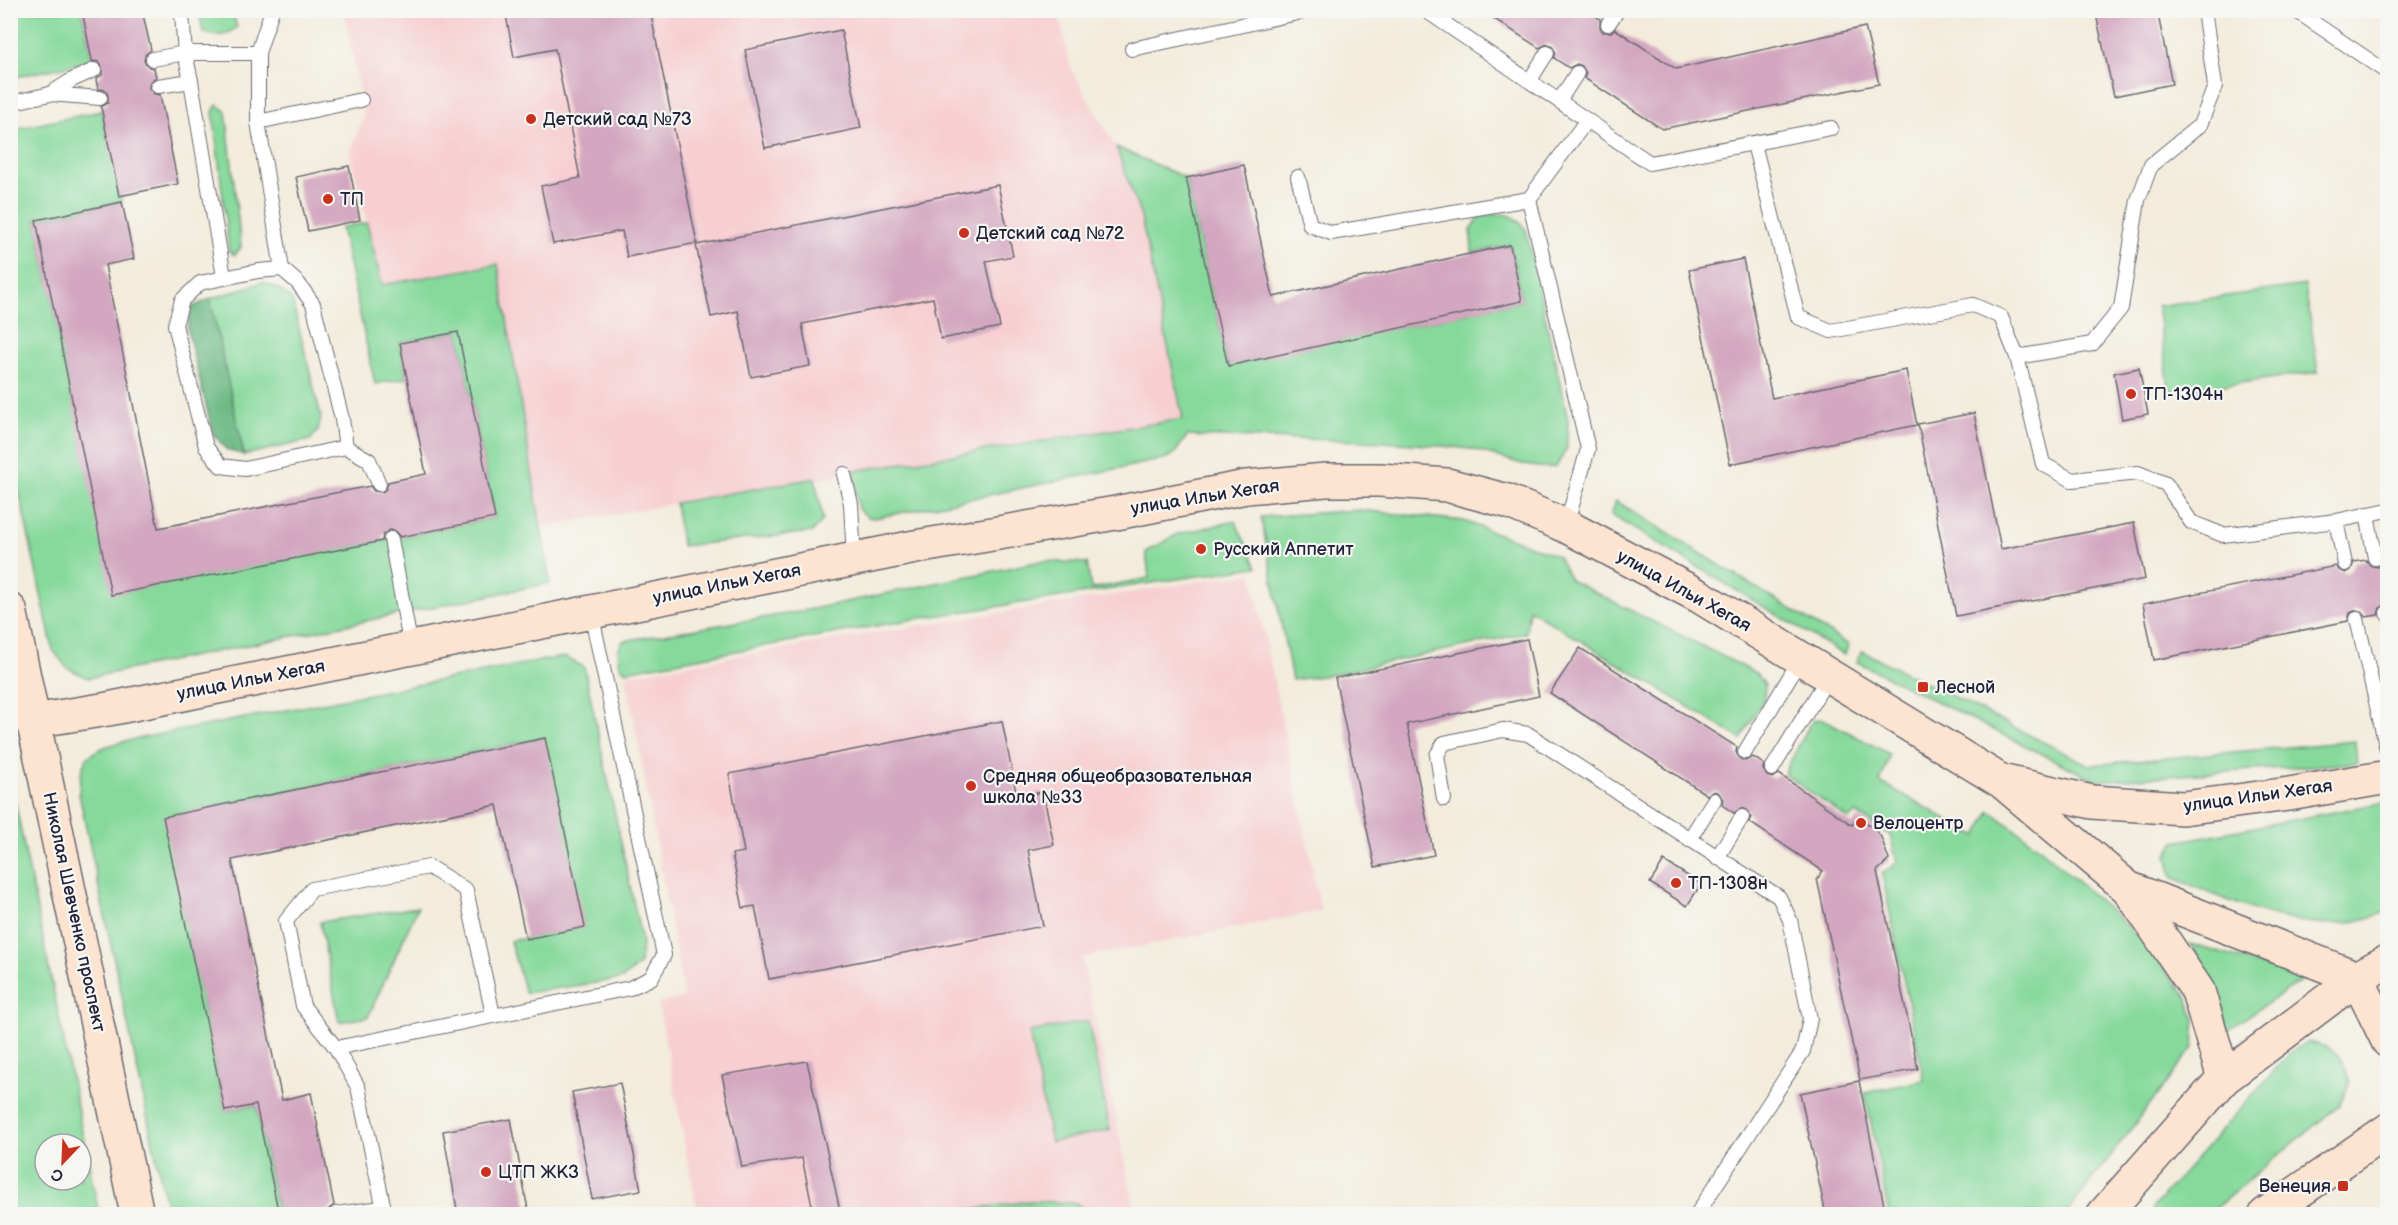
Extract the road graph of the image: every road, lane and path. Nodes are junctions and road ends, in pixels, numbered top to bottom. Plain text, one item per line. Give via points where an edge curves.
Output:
1 (184, 10) edge
2 (272, 10) edge
3 (1311, 10) edge
4 (1425, 10) edge
5 (1618, 10) edge
6 (2204, 10) edge
7 (2295, 10) edge
8 (1608, 24) dead end
9 (1132, 49) dead end
10 (185, 53) junction
11 (258, 53) junction
12 (1547, 53) dead end
13 (153, 59) dead end
14 (94, 70) dead end
15 (1577, 73) dead end
16 (2388, 73) edge
17 (1530, 80) junction
18 (192, 81) junction
19 (158, 86) dead end
20 (50, 94) junction
21 (100, 98) dead end
22 (361, 100) dead end
23 (1559, 101) junction
24 (10, 103) edge
25 (1587, 120) junction
26 (258, 122) junction
27 (1832, 128) dead end
28 (1754, 144) junction
29 (1298, 177) dead end
30 (1529, 199) junction
31 (282, 269) junction
32 (224, 277) junction
33 (2017, 357) junction
34 (346, 447) junction
35 (844, 474) dead end
36 (379, 484) dead end
37 (2388, 510) edge
38 (2367, 514) junction
39 (2336, 521) junction
40 (1566, 526) junction
41 (391, 539) dead end
42 (854, 558) junction
43 (2374, 558) dead end
44 (2345, 564) dead end
45 (10, 610) edge
46 (591, 612) junction
47 (2357, 619) dead end
48 (411, 648) junction
49 (1801, 658) junction
50 (1830, 674) junction
51 (22, 723) edge
52 (1745, 752) dead end
53 (2388, 754) edge
54 (1772, 769) dead end
55 (2388, 777) edge
56 (2001, 781) junction
57 (1444, 799) dead end
58 (1714, 800) dead end
59 (1742, 818) dead end
60 (1689, 840) junction
61 (1717, 858) junction
62 (2128, 888) junction
63 (2388, 961) edge
64 (2357, 978) junction
65 (493, 1015) junction
66 (2388, 1041) edge
67 (336, 1048) junction
68 (2224, 1078) junction
69 (2388, 1130) edge
70 (2127, 1202) edge
71 (384, 1211) edge
72 (336, 1214) edge
73 (137, 1215) edge
74 (1697, 1215) edge
75 (2104, 1215) edge
76 (2266, 1215) edge

1 - 10 lane
2 - 11 lane
3 - 9 lane
4 - 17 lane
5 - 8 lane
6 - 33 lane via 2215,86 2200,125 2151,165 2138,201 2121,308 2092,344
7 - 16 lane
10 - 11 lane
10 - 13 lane
10 - 18 lane
11 - 26 lane
12 - 17 lane
14 - 20 lane
15 - 23 lane
17 - 23 lane
18 - 19 lane
18 - 32 lane
20 - 21 lane
20 - 24 lane
22 - 26 lane
23 - 25 lane
25 - 28 lane via 1650,163
25 - 30 lane
26 - 31 lane
27 - 28 lane
28 - 33 lane via 1798,316 1831,332 1973,305 2001,317
29 - 30 lane via 1310,225 1331,233
30 - 40 lane via 1588,449
31 - 32 lane
31 - 34 lane via 313,304
32 - 34 lane via 200,283 182,300 175,325 206,447 221,466 245,469
33 - 39 lane via 2043,464 2072,480 2138,473 2166,484 2191,522 2223,535
34 - 36 lane via 369,460
35 - 42 lane via 851,504
37 - 38 lane
38 - 39 lane
38 - 43 lane
39 - 44 lane
40 - 42 main road, улица Ильи Хегая via 1507,501 1447,485 1326,480 1246,487
40 - 49 main road, улица Ильи Хегая via 1700,596
41 - 48 lane
42 - 46 main road, улица Ильи Хегая
45 - 51 main road, Николая Шевченко проспект
46 - 48 main road, улица Ильи Хегая
46 - 65 lane via 664,955 651,978 630,988
47 - 53 lane
48 - 51 main road, улица Ильи Хегая
49 - 50 main road, улица Ильи Хегая
49 - 52 lane
50 - 54 lane
50 - 56 main road, улица Ильи Хегая
51 - 73 main road, Николая Шевченко проспект
55 - 56 main road, улица Ильи Хегая via 2183,808 2092,802
56 - 62 main road
57 - 60 lane via 1437,755 1444,743 1503,730 1528,734
58 - 60 lane
59 - 61 lane
60 - 61 lane
61 - 74 lane via 1779,897 1790,920 1810,1019 1803,1051
62 - 64 main road
62 - 68 main road via 2198,991
63 - 64 main road
64 - 66 main road
64 - 68 main road
65 - 67 lane
65 - 67 lane via 466,890 429,867 312,889 286,921 303,1005
67 - 71 lane via 358,1088
68 - 70 main road
69 - 76 main road
70 - 75 main road
71 - 72 lane

